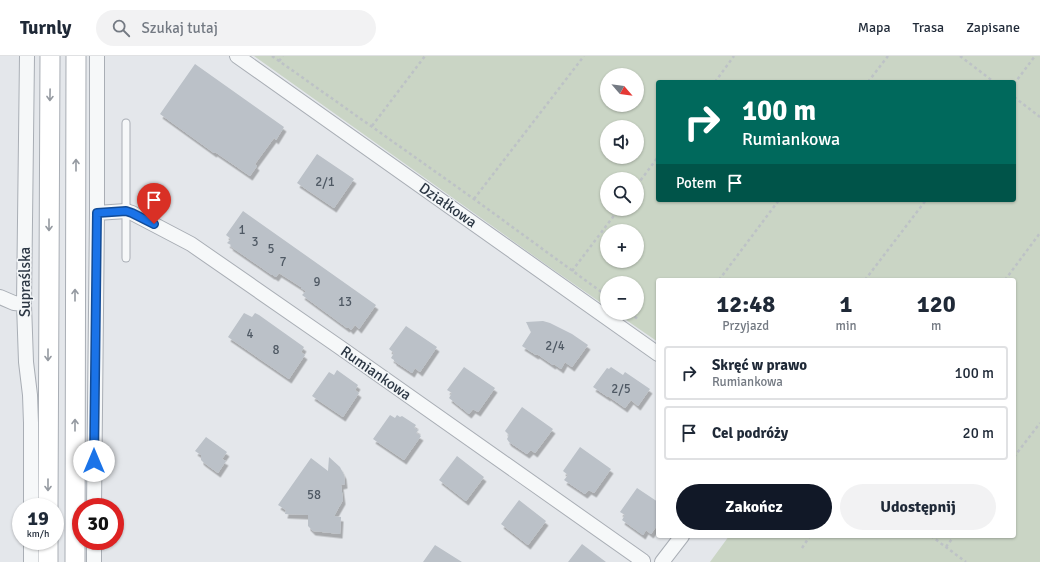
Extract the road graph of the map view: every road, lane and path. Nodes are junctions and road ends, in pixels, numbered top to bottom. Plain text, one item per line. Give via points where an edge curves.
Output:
1 (27, 56) edge
2 (50, 56) edge
3 (76, 56) edge
4 (97, 56) edge
5 (237, 56) edge
6 (272, 56) edge
7 (283, 56) edge
8 (425, 56) edge
9 (584, 56) edge
10 (734, 56) edge
11 (888, 56) edge
12 (960, 56) edge
13 (1036, 56) edge
14 (279, 61) junction
15 (716, 80) edge
16 (870, 80) edge
17 (991, 80) edge
18 (1016, 81) edge
19 (1016, 99) edge
20 (1040, 117) edge
21 (126, 123) dead end
22 (372, 126) junction
23 (656, 160) edge
24 (644, 176) edge
25 (474, 198) junction
26 (778, 202) edge
27 (924, 202) edge
28 (126, 211) junction
29 (97, 213) junction
30 (614, 216) edge
31 (1040, 233) edge
32 (126, 258) dead end
33 (572, 271) junction
34 (720, 278) edge
35 (868, 278) edge
36 (1006, 278) edge
37 (600, 291) edge
38 (0, 297) edge
39 (24, 304) junction
40 (656, 353) edge
41 (1040, 423) edge
42 (1016, 454) edge
43 (31, 498) edge
44 (48, 498) edge
45 (94, 498) edge
46 (680, 538) edge
47 (809, 538) edge
48 (934, 538) edge
49 (953, 538) edge
50 (946, 547) junction
51 (802, 548) dead end
52 (31, 550) edge
53 (48, 550) edge
54 (94, 550) edge
55 (643, 561) edge
56 (31, 562) edge
57 (48, 562) edge
58 (75, 562) edge
59 (94, 562) edge
60 (662, 562) edge
61 (966, 562) edge

1 - 39 street, Supraślska
2 -> 44 main road
58 -> 3 main road
4 - 29 street
5 - 40 street, Działkowa
6 - 14 path
7 - 14 path
8 - 22 path
9 - 25 path
10 - 15 path
11 - 16 path
12 - 17 path
13 - 18 path
14 - 22 path
19 - 20 path
21 - 28 lane
22 - 25 path
23 - 24 path
25 - 33 path
26 - 34 path
27 - 35 path
28 - 29 street, Rumiankowa
28 - 32 lane
28 - 55 street, Rumiankowa via 191,244
29 - 45 street
30 - 33 path
31 - 36 path
33 - 37 path
38 - 39 street
39 - 43 street, Supraślska via 30,395
41 - 42 path
46 - 60 street
47 - 51 path
48 - 50 path
49 - 50 path
50 - 61 path
52 - 56 street
53 - 57 main road
54 - 59 street

